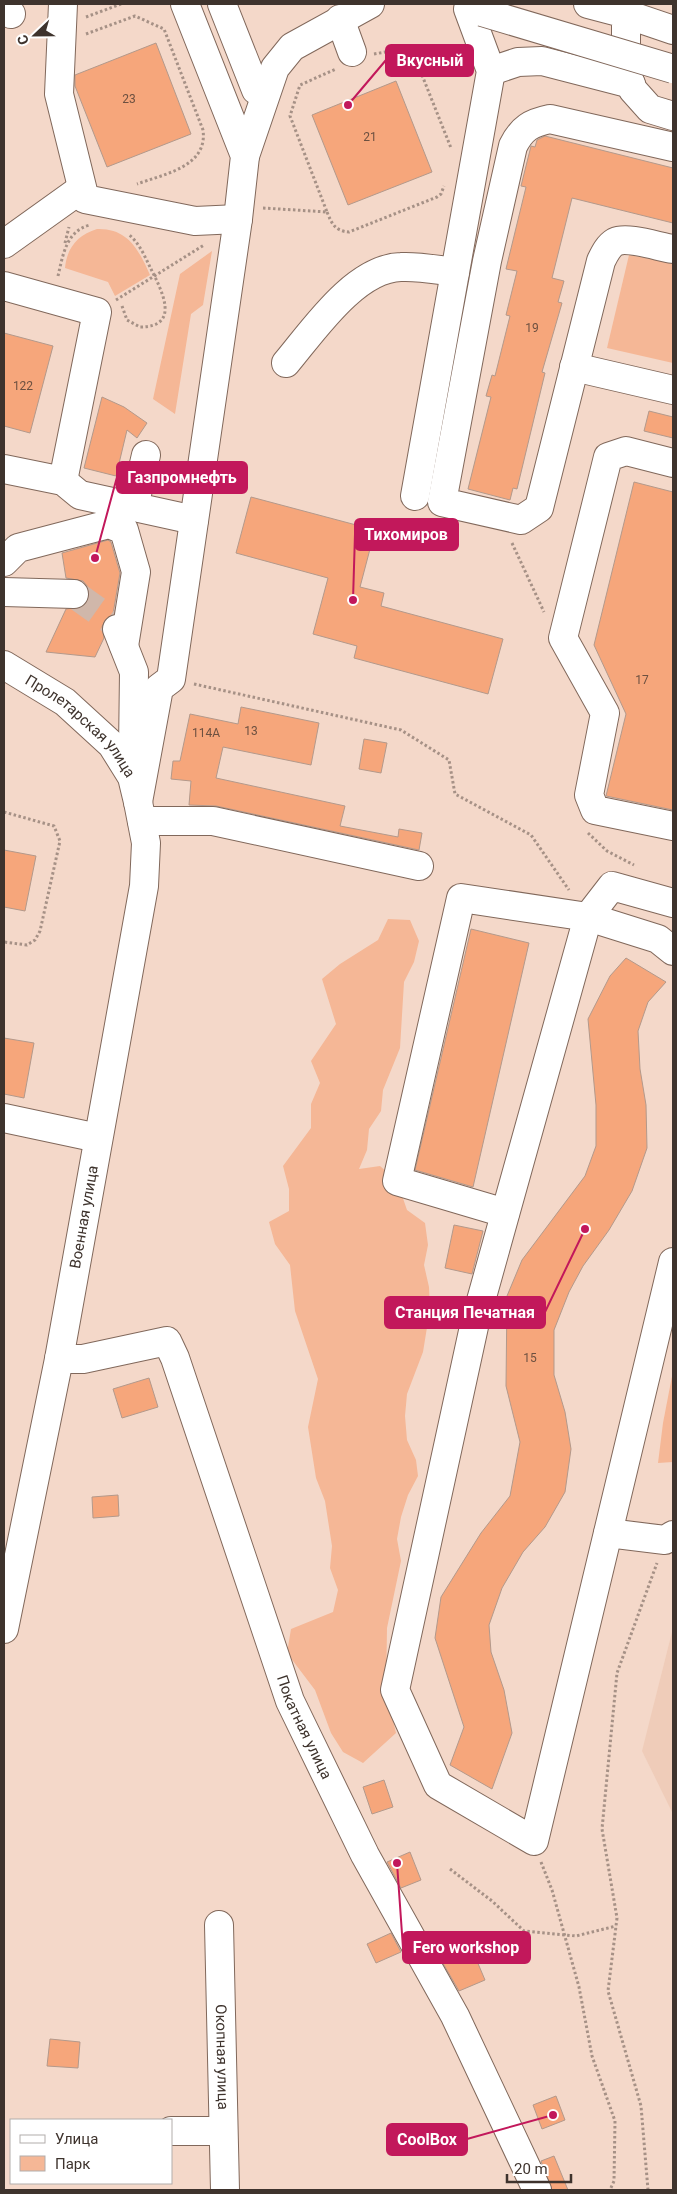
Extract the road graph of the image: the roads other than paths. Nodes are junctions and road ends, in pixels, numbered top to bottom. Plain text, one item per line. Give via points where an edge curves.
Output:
1 (185, 4) edge
2 (222, 4) edge
3 (370, 4) edge
4 (588, 4) edge
5 (466, 8) edge
6 (626, 14) junction
7 (340, 19) junction
8 (62, 24) edge
9 (673, 30) edge
10 (355, 58) road end
11 (673, 69) edge
12 (491, 71) junction
13 (631, 84) junction
14 (256, 90) dead end
15 (673, 116) edge
16 (673, 147) edge
17 (245, 156) junction
18 (81, 189) junction
19 (239, 213) junction
20 (4, 244) edge
21 (673, 249) edge
22 (455, 272) junction
23 (4, 286) edge
24 (286, 363) dead end
25 (574, 367) junction
26 (673, 390) edge
27 (146, 455) dead end
28 (673, 463) edge
29 (4, 470) edge
30 (64, 481) junction
31 (415, 496) dead end
32 (134, 507) junction
33 (194, 520) junction
34 (4, 562) edge
35 (4, 592) edge
36 (74, 594) tunnel mouth
37 (112, 621) tunnel mouth
38 (124, 646) junction
39 (4, 665) edge
40 (137, 800) junction
41 (673, 826) edge
42 (419, 866) dead end
43 (673, 904) edge
44 (588, 917) junction
45 (673, 951) edge
46 (4, 1118) edge
47 (98, 1138) junction
48 (505, 1214) junction
49 (673, 1262) edge
50 (59, 1359) junction
51 (608, 1533) junction
52 (669, 1537) edge
53 (4, 1629) edge
54 (218, 1925) dead end
55 (172, 2130) edge
56 (223, 2131) junction
57 (225, 2190) edge
58 (537, 2190) edge

1 - 17 street
2 - 14 street
3 - 7 street
4 - 6 street
5 - 11 street, bridge
5 - 12 street
6 - 9 street
6 - 13 street via 626,71
7 - 10 street
7 - 17 street via 292,47 274,68
8 - 18 street via 59,94
12 - 13 street via 518,62 542,61
12 - 22 street
13 - 15 street via 650,110
16 - 25 street via 550,119 530,124 520,134 513,146 487,261 442,502 520,520 539,508
17 - 19 street
18 - 19 street via 85,200 90,202 195,221
18 - 20 street
19 - 33 street
21 - 25 street via 624,240 614,242 607,250 601,261
22 - 24 street via 400,267 372,275 338,302
22 - 31 street
23 - 30 street via 53,299 107,305
25 - 26 street
27 - 32 street
28 - 41 street via 626,451 608,458 563,638 605,714 589,795 595,810
29 - 30 street
30 - 32 street via 80,495
32 - 33 street
33 - 40 street via 171,679 159,688
34 - 38 street via 18,548 109,524 124,530 136,572
35 - 36 street
37 - 38 street
38 - 40 street via 134,672
39 - 40 street, Пролетарская улица via 65,702 112,745
40 - 42 street via 213,821
40 - 47 street, Военная улица via 146,843 144,886
43 - 44 street via 612,886
44 - 45 street via 658,939
44 - 48 street
44 - 48 street via 461,898 397,1181
46 - 47 street
47 - 50 street, Военная улица
48 - 51 street via 475,1322 395,1690 438,1786 534,1842
49 - 51 street
50 - 53 street, Военная улица
50 - 58 street, Покатная улица via 83,1359 167,1341 290,1700 366,1855 455,2016
51 - 52 street
54 - 56 street, Окопная улица
55 - 56 street
56 - 57 street, Окопная улица

